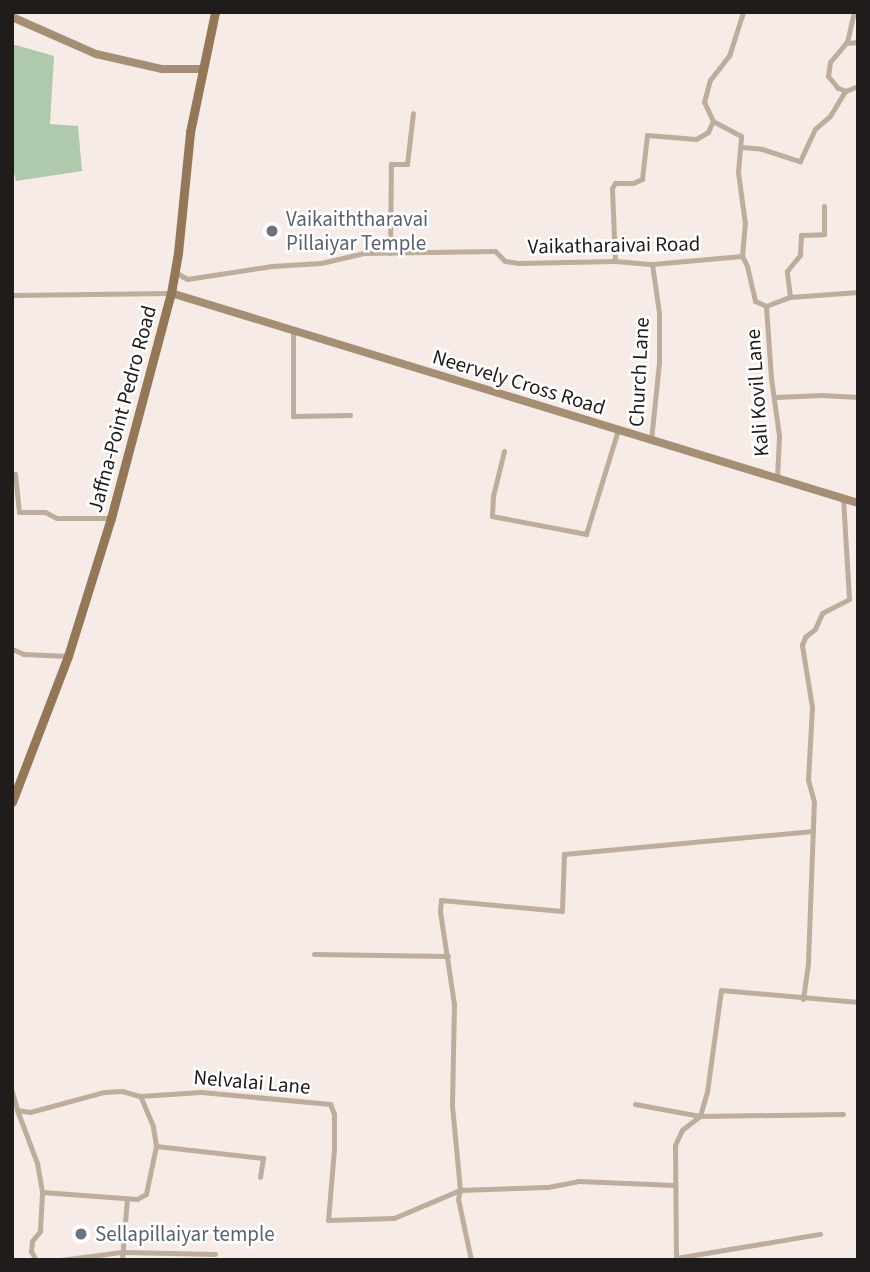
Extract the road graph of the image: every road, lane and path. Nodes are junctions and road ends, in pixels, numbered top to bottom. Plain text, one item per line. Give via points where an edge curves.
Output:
1 (215, 12) edge
2 (743, 12) edge
3 (854, 12) edge
4 (12, 18) edge
5 (858, 42) edge
6 (846, 43) junction
7 (202, 69) junction
8 (858, 86) edge
9 (846, 91) junction
10 (413, 113) dead end
11 (713, 121) junction
12 (741, 147) junction
13 (824, 206) dead end
14 (390, 253) junction
15 (741, 257) junction
16 (615, 261) junction
17 (652, 264) junction
18 (175, 272) junction
19 (858, 292) edge
20 (171, 293) junction
21 (12, 295) edge
22 (790, 297) junction
23 (766, 306) junction
24 (293, 332) junction
25 (775, 397) junction
26 (858, 397) edge
27 (350, 415) dead end
28 (618, 430) junction
29 (651, 440) junction
30 (505, 451) dead end
31 (12, 474) edge
32 (777, 479) junction
33 (843, 499) junction
34 (858, 503) edge
35 (111, 518) junction
36 (12, 649) edge
37 (68, 656) junction
38 (12, 802) edge
39 (813, 831) junction
40 (314, 954) dead end
41 (448, 957) junction
42 (803, 999) junction
43 (858, 1002) edge
44 (12, 1092) edge
45 (140, 1096) junction
46 (635, 1104) dead end
47 (17, 1110) junction
48 (843, 1114) dead end
49 (700, 1116) junction
50 (156, 1146) junction
51 (260, 1177) dead end
52 (674, 1185) junction
53 (460, 1191) junction
54 (42, 1192) junction
55 (127, 1198) junction
56 (821, 1234) dead end
57 (122, 1252) junction
58 (215, 1254) dead end
59 (676, 1259) edge
60 (36, 1260) edge
61 (60, 1260) edge
62 (121, 1260) edge
63 (471, 1260) edge

1 - 7 main road, Jaffna-Point Pedro Road
2 - 11 street via 729,56 710,80 704,102
3 - 6 street
4 - 7 street via 96,54 162,69
5 - 6 street
6 - 9 street via 830,62 828,76
7 - 18 main road, Jaffna-Point Pedro Road via 190,132
8 - 9 street
9 - 12 street via 815,129 800,161
10 - 14 street via 407,164 391,164
11 - 12 street via 741,136
11 - 16 street via 708,132 696,139 647,135 642,179 615,183 612,188
12 - 15 street via 738,172 745,224
13 - 22 street via 824,234 801,235 800,255 787,271
14 - 16 street, Vaikatharaivai Road via 495,251 505,261
14 - 18 street, Vaikatharaivai Road via 187,279
15 - 17 street, Vaikatharaivai Road
15 - 23 street via 755,301
16 - 17 street, Vaikatharaivai Road
17 - 29 street, Church Lane via 659,362
18 - 20 main road, Jaffna-Point Pedro Road
19 - 22 street
20 - 21 street
20 - 24 street, Neervely Cross Road
20 - 35 main road, Jaffna-Point Pedro Road
22 - 23 street
23 - 25 street, Kali Kovil Lane
24 - 27 street via 293,416
24 - 28 street, Neervely Cross Road
25 - 26 street
25 - 32 street, Kali Kovil Lane
28 - 29 street, Neervely Cross Road
28 - 30 street via 586,534 492,516
29 - 32 street, Neervely Cross Road
31 - 35 street via 19,512 45,512 57,518
32 - 33 street, Neervely Cross Road
33 - 34 street, Neervely Cross Road
33 - 39 street via 849,599 822,613 802,645 812,707 808,780 814,802
35 - 37 main road, Jaffna-Point Pedro Road
36 - 37 street
37 - 38 main road, Jaffna-Point Pedro Road
39 - 41 street via 564,854 562,911 441,900
39 - 42 street
40 - 41 street
41 - 53 street via 454,1004 452,1106
42 - 43 street
42 - 49 street via 721,990 715,1048
44 - 47 street
45 - 47 street, Nelvalai Lane via 104,1092 30,1112
45 - 50 street
45 - 53 street, Nelvalai Lane via 201,1092 330,1104 334,1149 328,1220 394,1218
46 - 49 street
47 - 54 street via 37,1163
48 - 49 street
49 - 52 street via 682,1130 675,1145
50 - 51 street via 263,1158
50 - 55 street via 146,1194
52 - 53 street, Nelvalai Lane via 578,1181
52 - 59 street
53 - 63 street
54 - 55 street
54 - 60 street via 40,1231 31,1251
55 - 57 street
56 - 59 street
57 - 58 street
57 - 61 street
57 - 62 street

